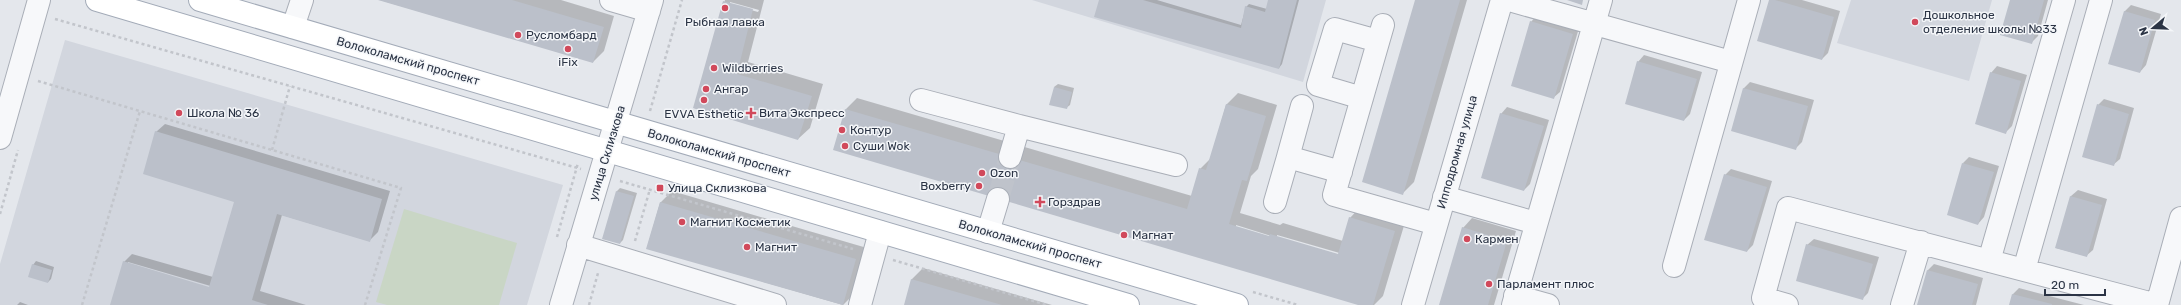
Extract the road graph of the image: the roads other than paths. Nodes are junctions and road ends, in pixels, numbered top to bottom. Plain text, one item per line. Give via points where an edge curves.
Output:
1 (39, 0) edge
2 (96, 0) edge
3 (200, 0) edge
4 (302, 0) edge
5 (611, 0) edge
6 (1502, 0) edge
7 (1509, 0) edge
8 (1601, 0) edge
9 (1749, 0) edge
10 (2064, 0) edge
11 (2101, 0) edge
12 (651, 5) edge
13 (1594, 24) junction
14 (293, 27) junction
15 (1731, 62) junction
16 (6, 92) edge
17 (1362, 98) junction
18 (921, 100) dead end
19 (1302, 106) dead end
20 (616, 122) junction
21 (1019, 126) junction
22 (0, 138) edge
23 (608, 151) junction
24 (1010, 157) tunnel mouth
25 (1288, 157) junction
26 (1176, 165) dead end
27 (1341, 172) junction
28 (1444, 197) junction
29 (998, 199) tunnel mouth
30 (1275, 202) dead end
31 (2181, 218) edge
32 (1536, 223) junction
33 (1436, 224) junction
34 (880, 232) junction
35 (988, 232) junction
36 (1920, 242) junction
37 (578, 245) junction
38 (1989, 261) junction
39 (1674, 266) dead end
40 (2024, 270) junction
41 (1514, 300) edge
42 (561, 305) edge
43 (775, 305) edge
44 (860, 305) edge
45 (1128, 305) edge
46 (1237, 305) edge
47 (1413, 305) edge
48 (1548, 305) edge
49 (1787, 305) edge
50 (1902, 305) edge
51 (2157, 305) edge

1 - 16 street
2 - 23 main road
3 - 14 main road, Волоколамский проспект
4 - 14 street
5 - 12 street
6 - 28 street, Ипподромная улица
7 - 13 street
8 - 13 street
9 - 15 street
10 - 38 street
11 - 40 street
12 - 20 street, улица Склизкова
13 - 15 street
13 - 32 street
14 - 20 main road, Волоколамский проспект
15 - 39 street
16 - 22 street
17 - 17 street via 1381,33 1335,29 1318,85
17 - 27 street
18 - 21 street
19 - 25 street
20 - 23 street, улица Склизкова
20 - 35 main road, Волоколамский проспект
21 - 24 street
21 - 26 street
23 - 34 main road
23 - 37 street, улица Склизкова
25 - 27 street
25 - 30 street
27 - 33 street via 1334,195
28 - 32 street
28 - 33 street, Ипподромная улица
29 - 35 street
31 - 51 street
32 - 41 street
33 - 47 street, Ипподромная улица
34 - 44 street
34 - 45 main road
35 - 46 main road, Волоколамский проспект
36 - 38 street
36 - 49 street via 1788,208 1763,298
36 - 50 street
37 - 42 street, улица Склизкова
37 - 43 street
38 - 40 street
40 - 51 street
41 - 48 street

